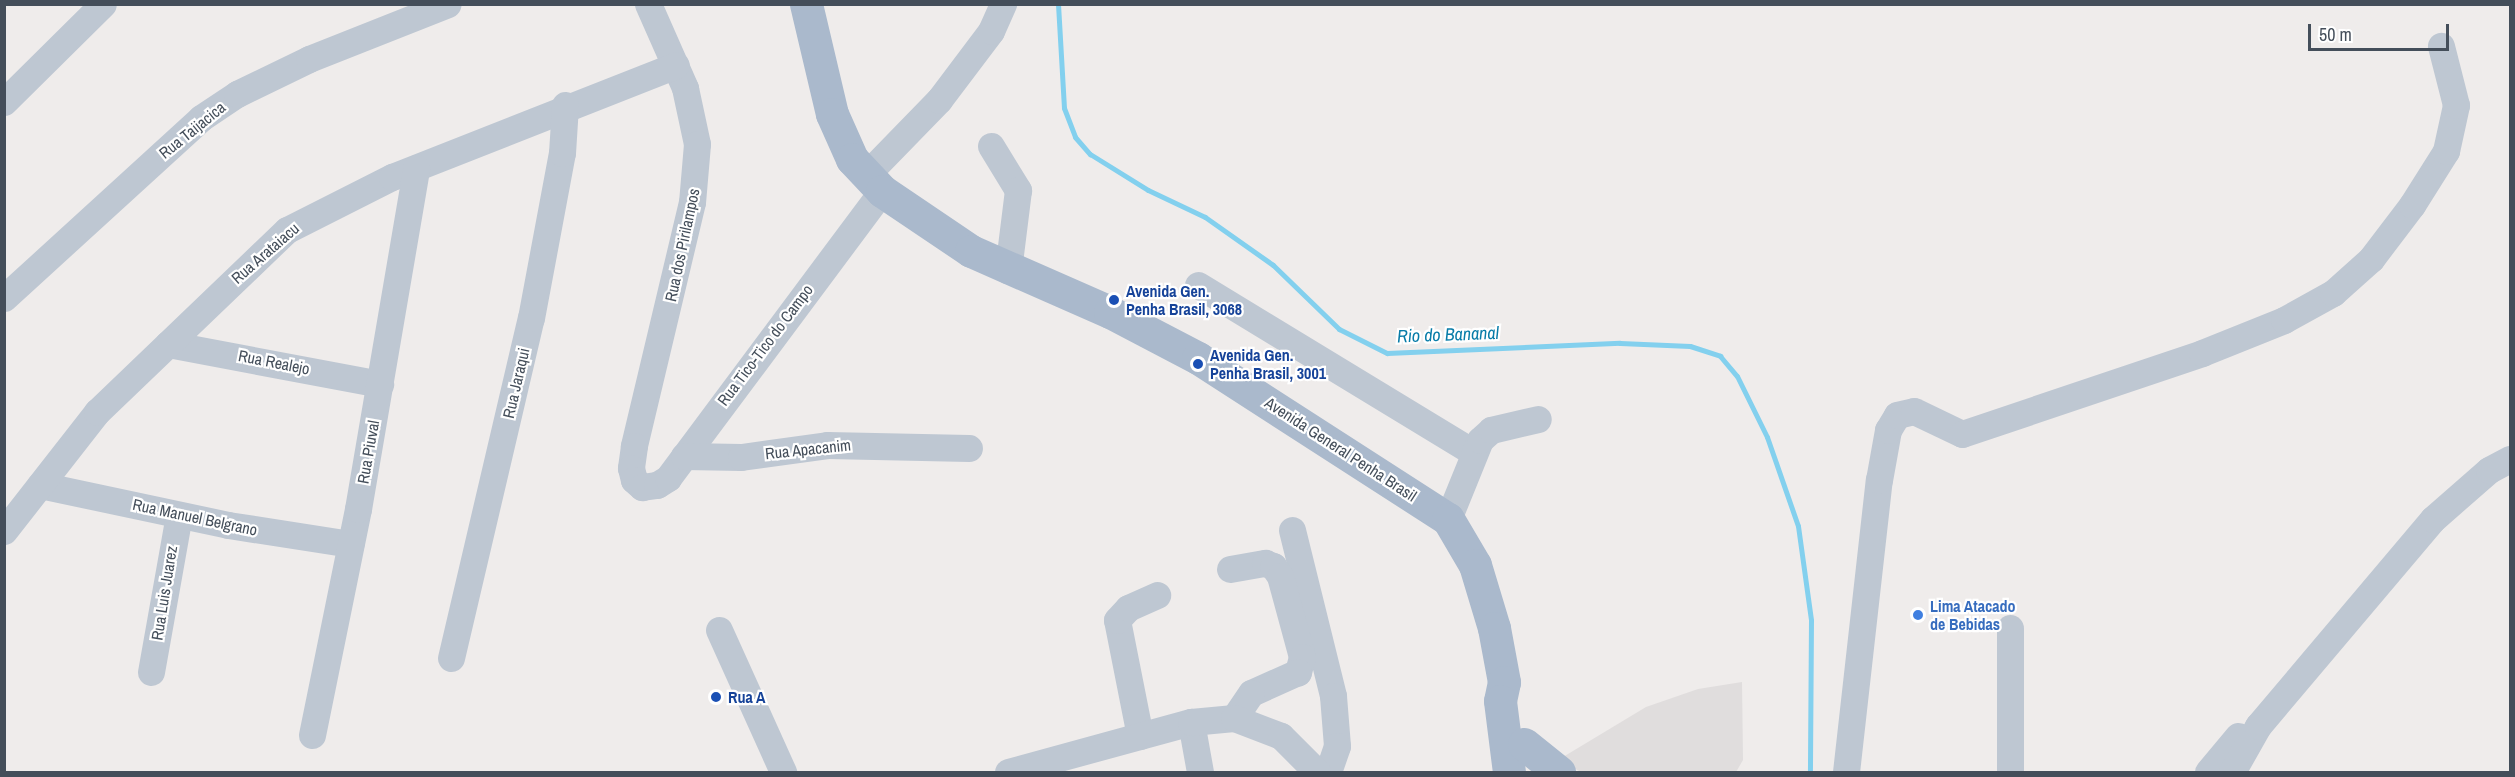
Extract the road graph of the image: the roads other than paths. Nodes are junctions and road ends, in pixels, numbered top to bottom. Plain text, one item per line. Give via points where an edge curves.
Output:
1 (104, 4) edge
2 (448, 4) edge
3 (648, 4) edge
4 (806, 4) edge
5 (1003, 4) edge
6 (2441, 46) dead end
7 (676, 65) junction
8 (4, 102) edge
9 (565, 105) junction
10 (991, 146) dead end
11 (416, 168) junction
12 (874, 183) junction
13 (1008, 270) junction
14 (1198, 285) dead end
15 (4, 298) edge
16 (168, 344) junction
17 (380, 384) junction
18 (1538, 419) dead end
19 (969, 448) dead end
20 (1473, 452) junction
21 (684, 456) junction
22 (2511, 459) edge
23 (40, 485) junction
24 (642, 487) joint
25 (179, 515) junction
26 (1448, 519) junction
27 (1292, 530) dead end
28 (4, 531) edge
29 (351, 544) junction
30 (1230, 569) dead end
31 (1157, 595) dead end
32 (2010, 628) dead end
33 (719, 630) dead end
34 (451, 658) dead end
35 (151, 672) dead end
36 (1504, 682) junction
37 (1234, 718) junction
38 (1191, 723) junction
39 (2258, 726) junction
40 (312, 735) dead end
41 (1140, 736) junction
42 (1527, 758) edge
43 (783, 772) edge
44 (1008, 772) edge
45 (1200, 772) edge
46 (1317, 772) edge
47 (1328, 772) edge
48 (1509, 772) edge
49 (1559, 772) edge
50 (1846, 772) edge
51 (2010, 772) edge
52 (2208, 772) edge
53 (2232, 772) edge

1 - 8 street
2 - 15 street, Rua Taijacica via 309,59 237,94 201,118
3 - 7 street, Rua dos Pirilampos
4 - 12 main road, Avenida General Penha Brasil via 832,114 852,159
5 - 12 street, Rua Tico-Tico do Campo via 991,31
6 - 50 street via 2457,105 2446,151 2371,259 2333,293 2284,320 2202,353 1962,434 1914,411 1897,415 1888,430 1879,480
7 - 9 street, Rua Arataiacu
7 - 24 street, Rua dos Pirilampos via 696,126 696,166 673,289 634,446 631,468 634,480
9 - 11 street, Rua Arataiacu
9 - 34 street, Rua Jaraqui via 562,153 531,318
10 - 13 street via 1018,190
11 - 16 street, Rua Arataiacu via 321,209 287,230
11 - 17 street, Rua Piuval
12 - 13 main road, Avenida General Penha Brasil via 933,228
12 - 21 street, Rua Tico-Tico do Campo
13 - 26 main road, Avenida General Penha Brasil via 1110,312 1198,358
14 - 20 street
16 - 17 street, Rua Realejo
16 - 23 street, Rua Arataiacu via 97,412
17 - 29 street, Rua Piuval
18 - 20 street via 1491,430
19 - 21 street, Rua Apacanim via 838,444 741,457
20 - 26 street
21 - 24 street, Rua Tico-Tico do Campo via 668,478 657,485
22 - 39 street via 2489,470 2433,519
23 - 25 street, Rua Manuel Belgrano
23 - 28 street, Rua Arataiacu
25 - 29 street, Rua Manuel Belgrano
25 - 35 street, Rua Luis Juarez
26 - 36 main road via 1484,589
27 - 47 street via 1333,696 1336,746
29 - 40 street, Rua Piuval
30 - 37 street via 1265,563 1273,566 1280,576 1302,657 1298,672 1251,693
31 - 41 street via 1128,608 1117,620
32 - 51 street
33 - 43 street
36 - 42 main road via 1514,698
36 - 48 main road via 1500,701
37 - 38 street
37 - 46 street via 1281,736
38 - 41 street
38 - 45 street
39 - 52 street via 2237,736
39 - 53 street
41 - 44 street
42 - 49 main road

